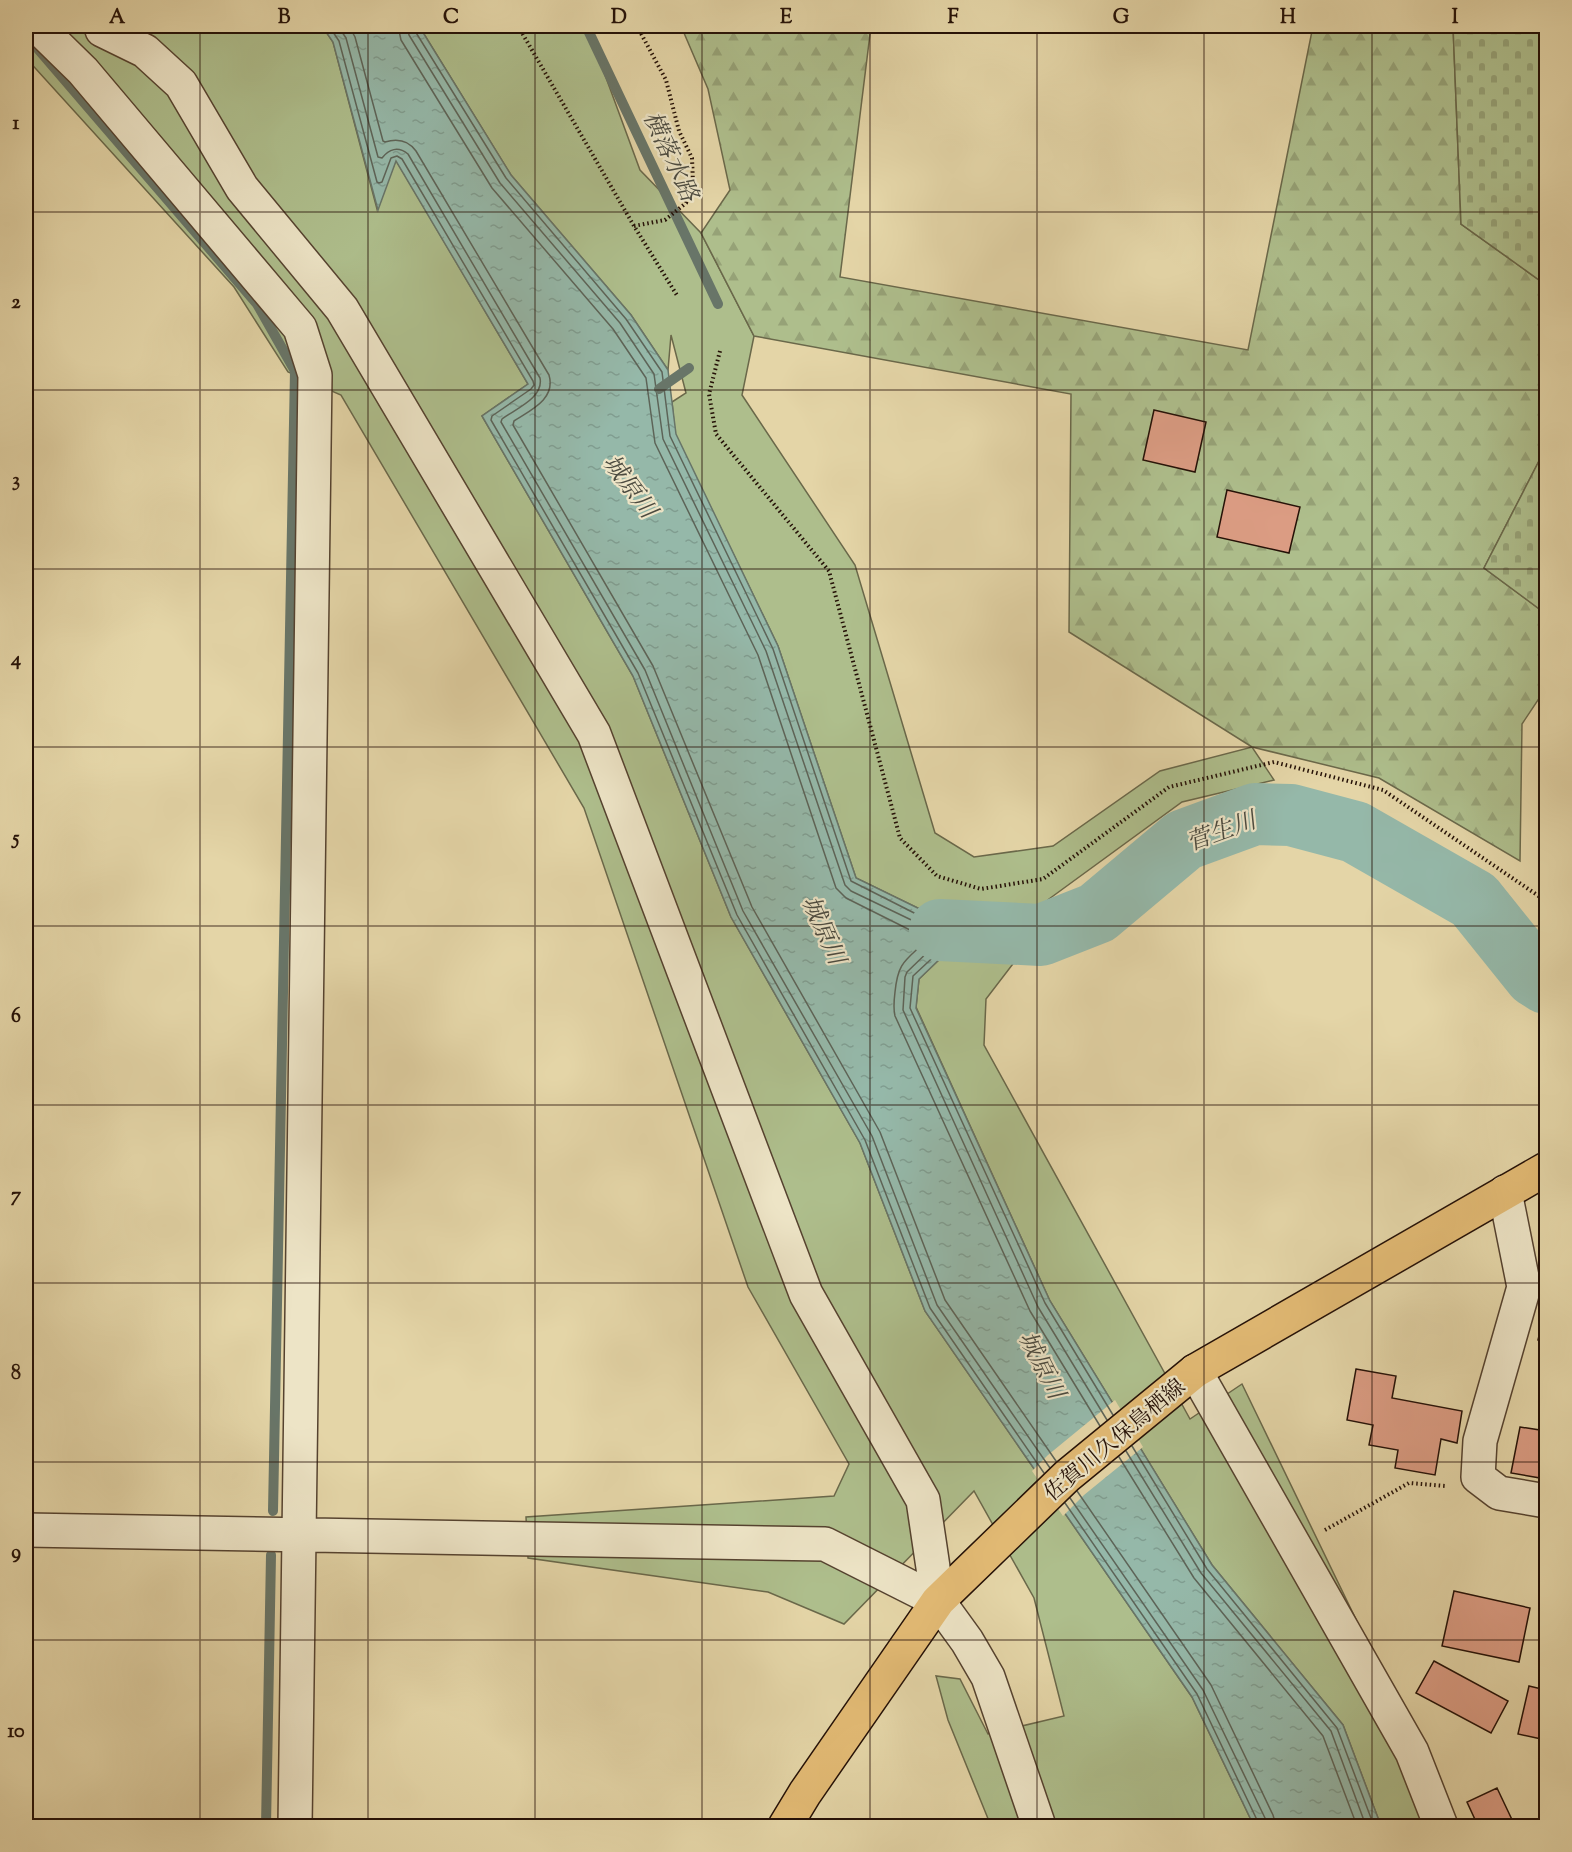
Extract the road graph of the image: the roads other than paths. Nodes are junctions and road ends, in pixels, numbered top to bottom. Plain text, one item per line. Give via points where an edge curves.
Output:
1 (37, 26) edge
2 (102, 28) edge
3 (83, 71) junction
4 (1546, 1169) edge
5 (1505, 1192) junction
6 (1195, 1371) junction
7 (1546, 1501) edge
8 (26, 1530) edge
9 (300, 1534) junction
10 (938, 1601) junction
11 (295, 1827) edge
12 (785, 1827) edge
13 (1039, 1827) edge
14 (1441, 1827) edge

1 - 3 street
2 - 3 street
2 - 10 street via 145,51 181,84 242,188 342,309 594,734 806,1294 923,1500
3 - 9 street via 300,328 315,375
4 - 5 main road, 佐賀川久保鳥栖線
5 - 6 main road, 佐賀川久保鳥栖線
5 - 7 street via 1524,1287 1480,1441 1478,1477 1499,1493
6 - 10 main road, 佐賀川久保鳥栖線 via 1067,1476
6 - 14 street via 1412,1752
8 - 9 street
9 - 10 street via 825,1544
9 - 11 street
10 - 12 main road, 佐賀川久保鳥栖線
10 - 13 street via 988,1677

